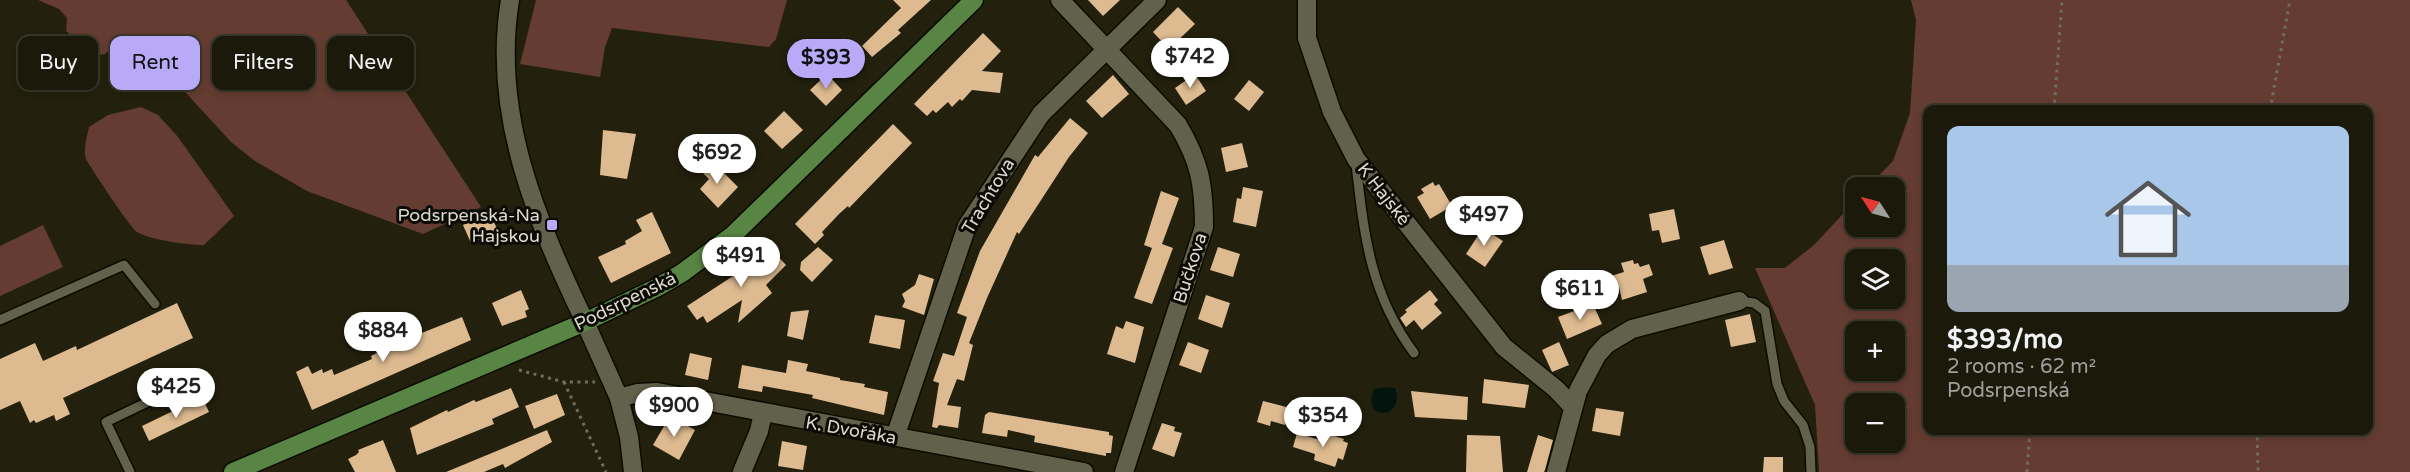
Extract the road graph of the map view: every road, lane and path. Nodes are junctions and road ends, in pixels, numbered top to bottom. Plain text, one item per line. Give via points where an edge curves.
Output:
1 (510, 0) edge
2 (974, 0) edge
3 (1060, 0) edge
4 (1157, 0) edge
5 (1306, 0) edge
6 (2062, 0) edge
7 (2290, 0) edge
8 (1107, 48) junction
9 (2054, 105) edge
10 (2271, 105) edge
11 (1356, 159) junction
12 (1739, 301) joint
13 (155, 304) dead end
14 (0, 320) edge
15 (585, 322) junction
16 (1414, 353) dead end
17 (506, 354) junction
18 (200, 377) dead end
19 (611, 379) junction
20 (564, 382) junction
21 (619, 398) junction
22 (1572, 406) junction
23 (763, 414) junction
24 (2030, 435) edge
25 (2257, 435) edge
26 (895, 437) junction
27 (130, 472) edge
28 (233, 472) edge
29 (606, 472) edge
30 (633, 472) edge
31 (742, 472) edge
32 (1084, 472) edge
33 (1124, 472) edge
34 (1556, 472) edge
35 (1811, 472) edge
36 (2027, 472) edge
37 (2258, 472) edge

1 - 15 street via 506,83 514,141 536,212
2 - 15 main road, Podsrpenská via 734,235 666,282
3 - 8 street, Bučkova
4 - 8 street, Trachtova
5 - 11 street, K Hajské via 1307,38 1332,112
6 - 9 path
7 - 10 path
8 - 26 street, Trachtova via 1041,114 967,226
8 - 33 street, Bučkova via 1178,125 1189,143 1204,192 1204,227
11 - 16 lane via 1364,235 1378,288
11 - 22 street, K Hajské via 1504,346
12 - 22 street via 1618,336 1597,355
12 - 35 lane via 1754,303 1765,311 1777,384 1784,401 1803,425 1810,447
13 - 14 lane via 124,265
15 - 17 main road, Podsrpenská
15 - 19 street
17 - 20 path via 512,368
17 - 28 main road, Podsrpenská
18 - 27 lane via 106,422
19 - 20 path
19 - 21 street
20 - 29 path
21 - 23 street, K. Dvořáka via 657,392
21 - 30 street
22 - 34 street
23 - 26 street, K. Dvořáka
23 - 31 street
24 - 36 path
25 - 37 path
26 - 32 street, K. Dvořáka

